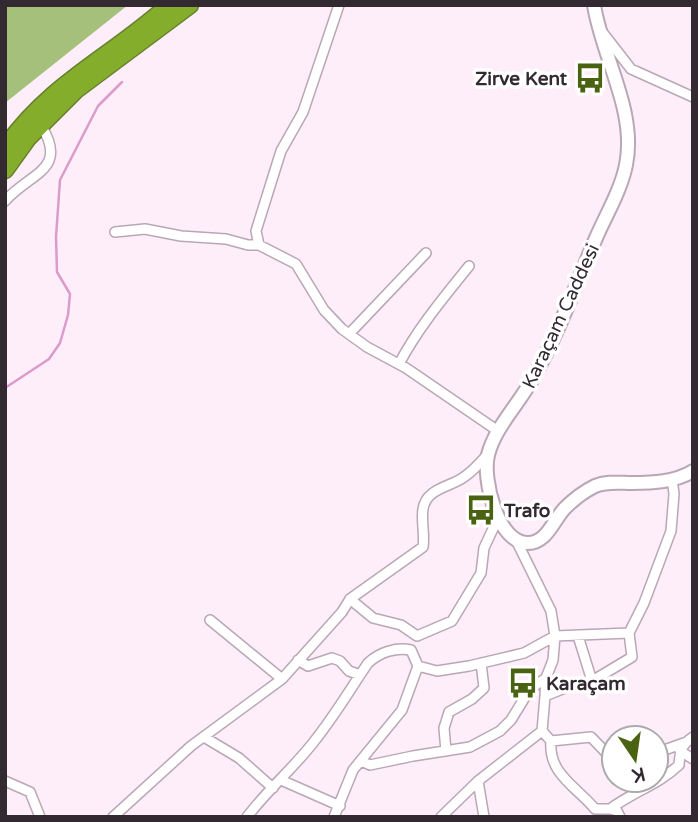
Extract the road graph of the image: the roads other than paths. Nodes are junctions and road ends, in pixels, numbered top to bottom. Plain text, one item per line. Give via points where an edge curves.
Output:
1 (169, 5) edge
2 (190, 5) edge
3 (339, 5) edge
4 (594, 5) edge
5 (597, 26) junction
6 (693, 97) edge
7 (41, 125) junction
8 (5, 148) edge
9 (5, 170) edge
10 (5, 201) edge
11 (116, 232) dead end
12 (259, 245) junction
13 (426, 253) dead end
14 (469, 266) dead end
15 (349, 334) junction
16 (399, 364) junction
17 (498, 431) junction
18 (488, 454) junction
19 (693, 471) edge
20 (672, 480) junction
21 (498, 517) junction
22 (516, 540) junction
23 (350, 599) junction
24 (210, 620) dead end
25 (629, 634) junction
26 (417, 636) junction
27 (555, 636) junction
28 (578, 636) junction
29 (405, 649) junction
30 (298, 660) junction
31 (481, 663) junction
32 (418, 666) junction
33 (360, 676) junction
34 (546, 678) junction
35 (282, 679) junction
36 (592, 681) junction
37 (545, 696) junction
38 (542, 731) junction
39 (204, 737) junction
40 (551, 741) junction
41 (686, 744) edge
42 (600, 746) edge
43 (446, 751) junction
44 (693, 759) edge
45 (361, 761) junction
46 (281, 780) junction
47 (5, 781) edge
48 (478, 781) junction
49 (273, 788) junction
50 (340, 807) junction
51 (610, 808) junction
52 (592, 813) edge
53 (40, 817) edge
54 (113, 817) edge
55 (247, 817) edge
56 (334, 817) edge
57 (442, 817) edge
58 (484, 817) edge
59 (620, 817) edge

1 - 8 highway via 50,96
2 - 7 highway via 76,90
3 - 12 street via 303,112 281,151 256,231
4 - 5 street, Karaçam Caddesi
5 - 6 street via 631,69
5 - 17 street, Karaçam Caddesi via 627,128 626,164 546,356
7 - 9 highway
7 - 10 street via 51,141 48,166
11 - 12 street via 145,229
12 - 15 street via 296,264 324,310
13 - 15 street
14 - 16 street via 433,310
15 - 16 street
16 - 17 street
17 - 18 street, Karaçam Caddesi
18 - 21 street, Karaçam Caddesi via 486,473
18 - 23 street via 467,476 428,497 423,506 423,547
19 - 20 street
20 - 22 street via 605,483 592,488 565,509 539,540 528,544
20 - 25 street via 671,531
21 - 22 street, Karaçam Caddesi
21 - 26 street via 484,548 481,573 452,621
22 - 27 street via 551,611
23 - 26 street via 373,618 401,625
23 - 30 street
24 - 35 street
25 - 28 street
25 - 36 street via 632,657
26 - 29 street
27 - 28 street
27 - 31 street via 524,653
27 - 34 street
28 - 36 street
29 - 32 street via 411,650
29 - 33 street via 376,655
30 - 33 street via 308,666 332,658
30 - 35 street
31 - 32 street via 437,671
31 - 43 street via 484,688 449,712 444,728
32 - 45 street via 402,710
33 - 46 street
34 - 37 street
34 - 43 street via 530,689 500,731 470,747
35 - 39 street
36 - 37 street
37 - 38 street
38 - 40 street
38 - 48 street
39 - 49 street via 239,758
39 - 54 street
40 - 42 street via 591,737
40 - 52 street via 550,753 563,780 585,797
41 - 44 street
41 - 51 street via 679,765 664,779
43 - 45 street via 370,765
45 - 50 street via 353,770
46 - 49 street
46 - 50 street
47 - 53 street via 30,792
48 - 57 street
48 - 58 street
49 - 55 street
50 - 56 street
51 - 52 street
51 - 59 street

